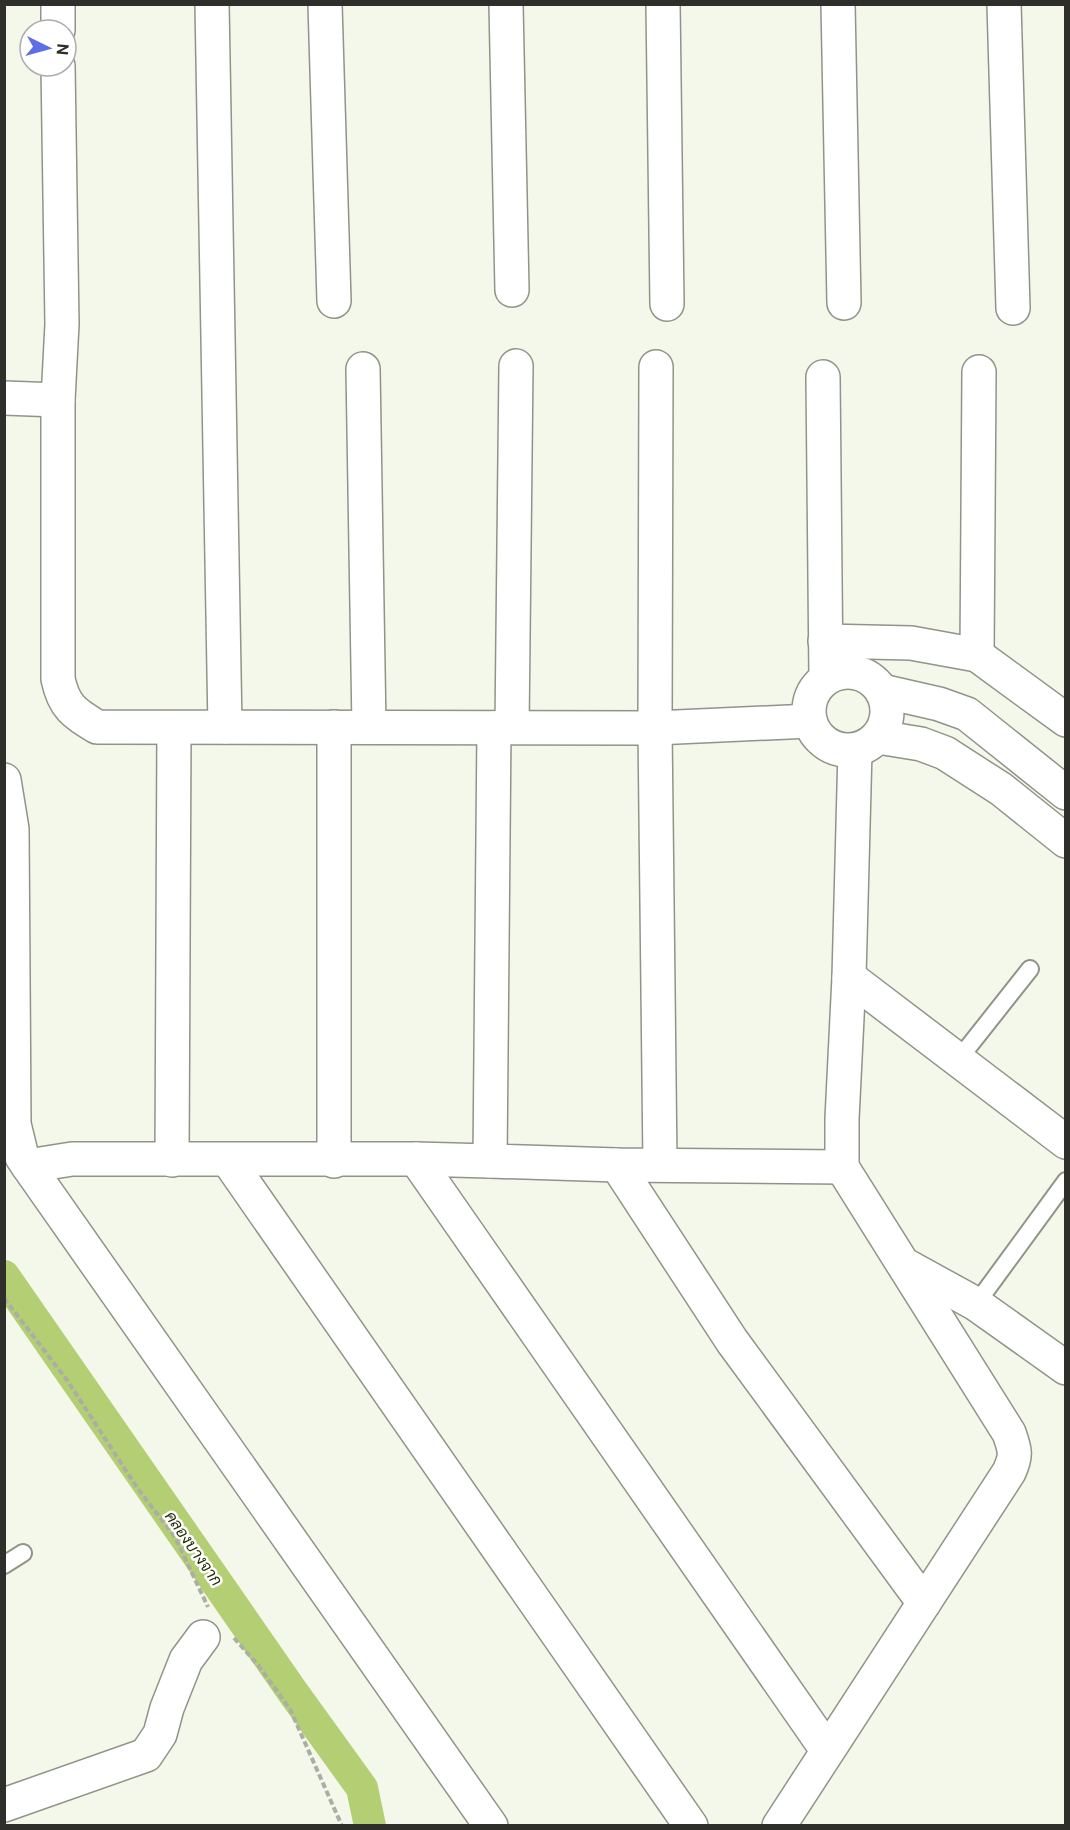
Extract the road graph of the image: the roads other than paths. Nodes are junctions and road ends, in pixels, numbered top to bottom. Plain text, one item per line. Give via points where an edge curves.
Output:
1 (212, 4) edge
2 (325, 4) edge
3 (506, 4) edge
4 (663, 4) edge
5 (838, 4) edge
6 (1004, 4) edge
7 (58, 78) edge
8 (512, 290) dead end
9 (334, 302) dead end
10 (844, 303) dead end
11 (667, 304) dead end
12 (1013, 308) dead end
13 (516, 366) dead end
14 (656, 367) dead end
15 (363, 369) dead end
16 (978, 372) dead end
17 (824, 377) dead end
18 (4, 398) edge
19 (58, 400) junction
20 (825, 641) junction
21 (976, 655) junction
22 (826, 678) junction
23 (882, 692) junction
24 (1065, 720) edge
25 (810, 721) junction
26 (225, 727) junction
27 (334, 727) junction
28 (369, 727) junction
29 (174, 728) junction
30 (503, 728) junction
31 (655, 728) junction
32 (866, 743) junction
33 (1023, 759) junction
34 (4, 780) edge
35 (1001, 789) junction
36 (1065, 793) edge
37 (1065, 841) edge
38 (1030, 969) dead end
39 (849, 977) junction
40 (958, 1060) junction
41 (1065, 1142) edge
42 (416, 1159) junction
43 (172, 1160) junction
44 (228, 1160) junction
45 (334, 1161) junction
46 (490, 1161) junction
47 (660, 1164) junction
48 (617, 1165) junction
49 (28, 1166) junction
50 (842, 1167) junction
51 (1065, 1181) edge
52 (903, 1264) junction
53 (976, 1304) junction
54 (1065, 1368) edge
55 (23, 1553) dead end
56 (4, 1564) edge
57 (924, 1603) junction
58 (216, 1628) road end
59 (828, 1750) junction
60 (4, 1805) edge
61 (491, 1826) edge
62 (691, 1826) edge
63 (779, 1826) edge

1 - 26 street
2 - 9 street
3 - 8 street
4 - 11 street
5 - 10 street
6 - 12 street
7 - 19 street via 62,324
13 - 30 street
14 - 31 street
15 - 28 street
16 - 21 street
17 - 20 street
18 - 19 street
19 - 29 street via 58,679 62,697 69,708 97,728
20 - 21 street via 911,643
20 - 22 street
21 - 24 street
22 - 23 street via 857,673 872,680
22 - 25 street via 811,697
23 - 32 street via 887,715 884,726
23 - 33 street via 967,714
25 - 31 street
25 - 32 street via 822,741 832,748 843,751
26 - 27 street
26 - 29 street
27 - 28 street
27 - 45 street
28 - 30 street
29 - 43 street
30 - 31 street
30 - 46 street
31 - 47 street
32 - 35 street via 921,744 945,753
32 - 39 street
33 - 35 street
33 - 36 street
34 - 49 street via 12,829 14,1124
35 - 37 street
38 - 40 lane
39 - 40 street
39 - 50 street
40 - 41 street
42 - 45 street
42 - 46 street
42 - 59 street
43 - 44 street
43 - 49 street via 72,1159
44 - 45 street
44 - 62 street
46 - 48 street
47 - 48 street
47 - 50 street
48 - 57 street via 732,1341
49 - 61 street
50 - 52 street
51 - 53 lane
52 - 53 street
52 - 57 street via 1009,1433 1015,1458
53 - 54 street
55 - 56 lane
57 - 59 street
58 - 60 street via 186,1660 160,1734 146,1755
59 - 63 street

